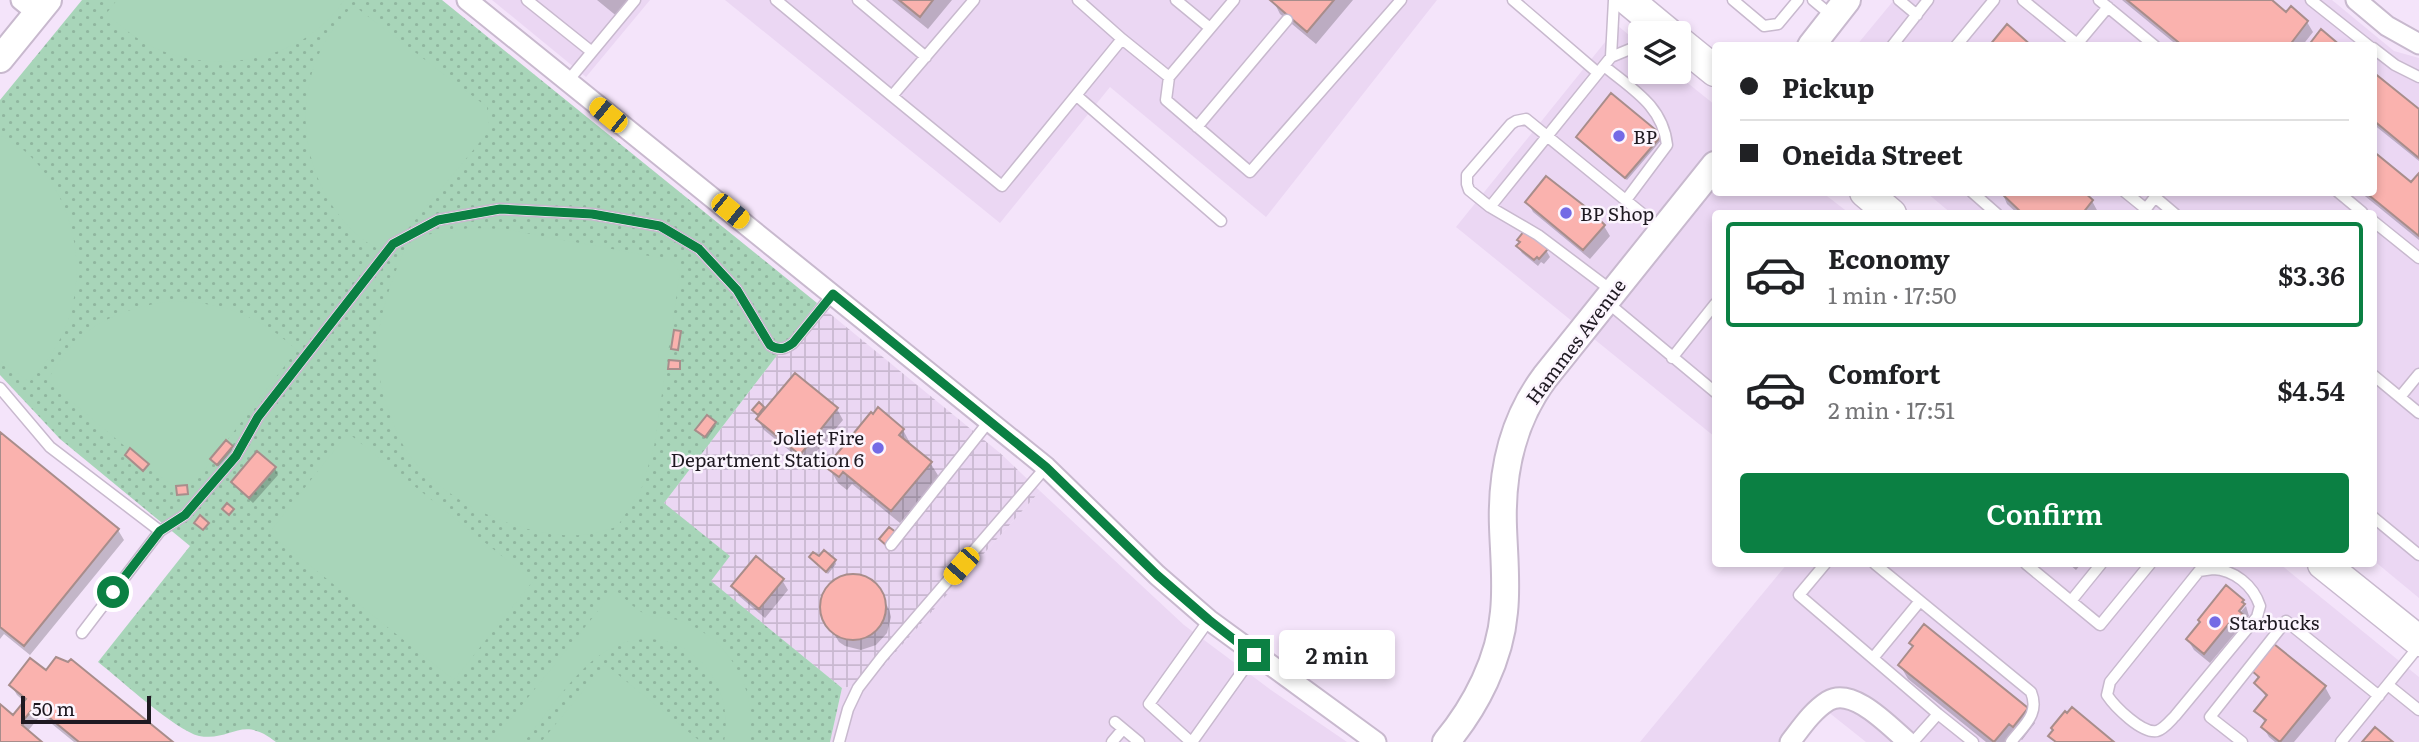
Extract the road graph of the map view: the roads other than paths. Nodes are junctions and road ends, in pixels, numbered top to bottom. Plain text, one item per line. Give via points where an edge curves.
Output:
1 (467, 0) edge
2 (527, 0) edge
3 (635, 0) edge
4 (776, 0) edge
5 (858, 0) edge
6 (974, 0) edge
7 (1078, 0) edge
8 (1176, 0) edge
9 (1234, 0) edge
10 (1401, 0) edge
11 (1513, 0) edge
12 (1614, 0) edge
13 (1628, 0) edge
14 (1733, 0) edge
15 (1798, 0) edge
16 (1813, 0) edge
17 (1899, 0) edge
18 (1928, 0) edge
19 (1994, 0) edge
20 (2023, 0) edge
21 (2311, 0) edge
22 (2356, 0) edge
23 (35, 4) edge
24 (2103, 4) edge
25 (1840, 8) edge
26 (1917, 15) junction
27 (1287, 20) dead end
28 (1653, 21) edge
29 (1210, 28) junction
30 (1122, 39) junction
31 (1814, 42) edge
32 (1895, 42) edge
33 (1959, 42) edge
34 (2073, 42) edge
35 (2079, 42) edge
36 (2150, 42) edge
37 (2365, 42) edge
38 (2419, 44) edge
39 (1628, 50) edge
40 (592, 52) junction
41 (1691, 52) edge
42 (2377, 52) edge
43 (926, 57) junction
44 (1611, 57) junction
45 (0, 59) edge
46 (1712, 69) edge
47 (1601, 70) junction
48 (1169, 77) junction
49 (2419, 77) edge
50 (567, 82) junction
51 (892, 96) junction
52 (1077, 96) junction
53 (1197, 127) junction
54 (1548, 135) junction
55 (1712, 169) edge
56 (1977, 196) edge
57 (2129, 196) edge
58 (2343, 196) edge
59 (1626, 200) junction
60 (1490, 207) junction
61 (1992, 210) edge
62 (2143, 210) edge
63 (2145, 210) edge
64 (2170, 210) edge
65 (2359, 210) edge
66 (1222, 221) dead end
67 (2377, 223) edge
68 (1661, 230) junction
69 (2419, 258) edge
70 (833, 294) junction
71 (1608, 296) junction
72 (1712, 308) edge
73 (1672, 358) junction
74 (2419, 374) edge
75 (2377, 378) edge
76 (0, 388) edge
77 (1712, 390) edge
78 (2400, 397) junction
79 (2419, 412) edge
80 (990, 421) junction
81 (1046, 467) junction
82 (2377, 520) edge
83 (160, 531) junction
84 (891, 545) dead end
85 (2419, 555) edge
86 (1822, 567) edge
87 (1879, 567) edge
88 (2030, 567) edge
89 (2099, 567) edge
90 (2148, 567) edge
91 (2197, 567) edge
92 (2327, 567) edge
93 (1920, 601) junction
94 (2071, 601) junction
95 (1209, 620) junction
96 (82, 633) dead end
97 (2419, 644) edge
98 (1254, 655) junction
99 (1872, 658) junction
100 (2388, 685) junction
101 (2379, 695) junction
102 (2419, 710) edge
103 (1938, 714) junction
104 (839, 742) edge
105 (1112, 742) edge
106 (1139, 742) edge
107 (1192, 742) edge
108 (1376, 742) edge
109 (1446, 742) edge
110 (1790, 742) edge
111 (1908, 742) edge
112 (1913, 742) edge
113 (1973, 742) edge
114 (2011, 742) edge
115 (2242, 742) edge
116 (2341, 742) edge

1 - 50 street
2 - 40 lane
3 - 40 lane
4 - 51 lane
5 - 43 lane
6 - 43 lane
7 - 30 lane
8 - 29 lane
9 - 29 lane
10 - 53 lane via 1250,172
11 - 47 lane
12 - 44 lane
13 - 28 main road
14 - 15 lane via 1765,26 1779,24
16 - 25 lane
17 - 26 lane
18 - 26 lane
19 - 33 lane
20 - 34 lane
21 - 37 lane
22 - 38 street via 2387,26
23 - 45 street
24 - 35 lane
24 - 36 lane
25 - 31 street
26 - 32 lane
27 - 53 lane
29 - 48 lane
30 - 48 lane
30 - 52 lane
39 - 44 lane
40 - 50 lane
41 - 46 main road
42 - 49 lane
43 - 51 lane
44 - 47 lane
47 - 54 lane
47 - 59 lane via 1648,103 1666,134 1667,145
48 - 53 lane via 1166,100
50 - 70 street
51 - 52 lane via 1002,186
52 - 66 lane
54 - 59 lane
54 - 60 lane
54 - 60 lane via 1526,120 1517,121 1467,175 1469,190
55 - 68 street, Hammes Avenue
56 - 61 lane
57 - 62 lane
58 - 65 lane
59 - 68 lane
60 - 71 lane via 1538,235
63 - 64 lane via 2155,197
67 - 69 lane
68 - 71 street, Hammes Avenue
70 - 80 street
70 - 83 lane via 793,343 777,349 770,345 737,290 707,257 660,226 592,214 500,209 438,220 393,244 258,417 236,456 185,515
71 - 73 lane
71 - 109 street, Hammes Avenue via 1532,394 1515,431 1504,482 1506,593 1500,641 1476,699
72 - 73 lane
73 - 77 lane
74 - 78 lane
75 - 78 lane
76 - 83 lane via 50,447
78 - 79 lane
80 - 81 street
80 - 84 lane
81 - 95 street
81 - 104 lane via 858,688
82 - 85 lane
83 - 96 lane
86 - 99 lane via 1799,595
87 - 93 lane
88 - 94 lane
89 - 94 lane
90 - 94 lane via 2100,625
91 - 91 lane via 2110,682 2107,695 2115,708 2147,730 2162,729 2175,716 2257,617 2260,606 2249,586 2227,570
92 - 97 main road
93 - 99 lane
93 - 114 lane via 2031,692 2035,711
95 - 98 street
95 - 107 lane via 1149,704
97 - 100 lane
98 - 107 lane
98 - 108 street
99 - 103 lane
100 - 101 lane
100 - 102 lane
101 - 115 lane via 2286,621 2210,717
101 - 116 lane
103 - 112 lane
103 - 113 lane
105 - 106 lane via 1119,725
110 - 111 street via 1831,699 1846,698 1860,703

